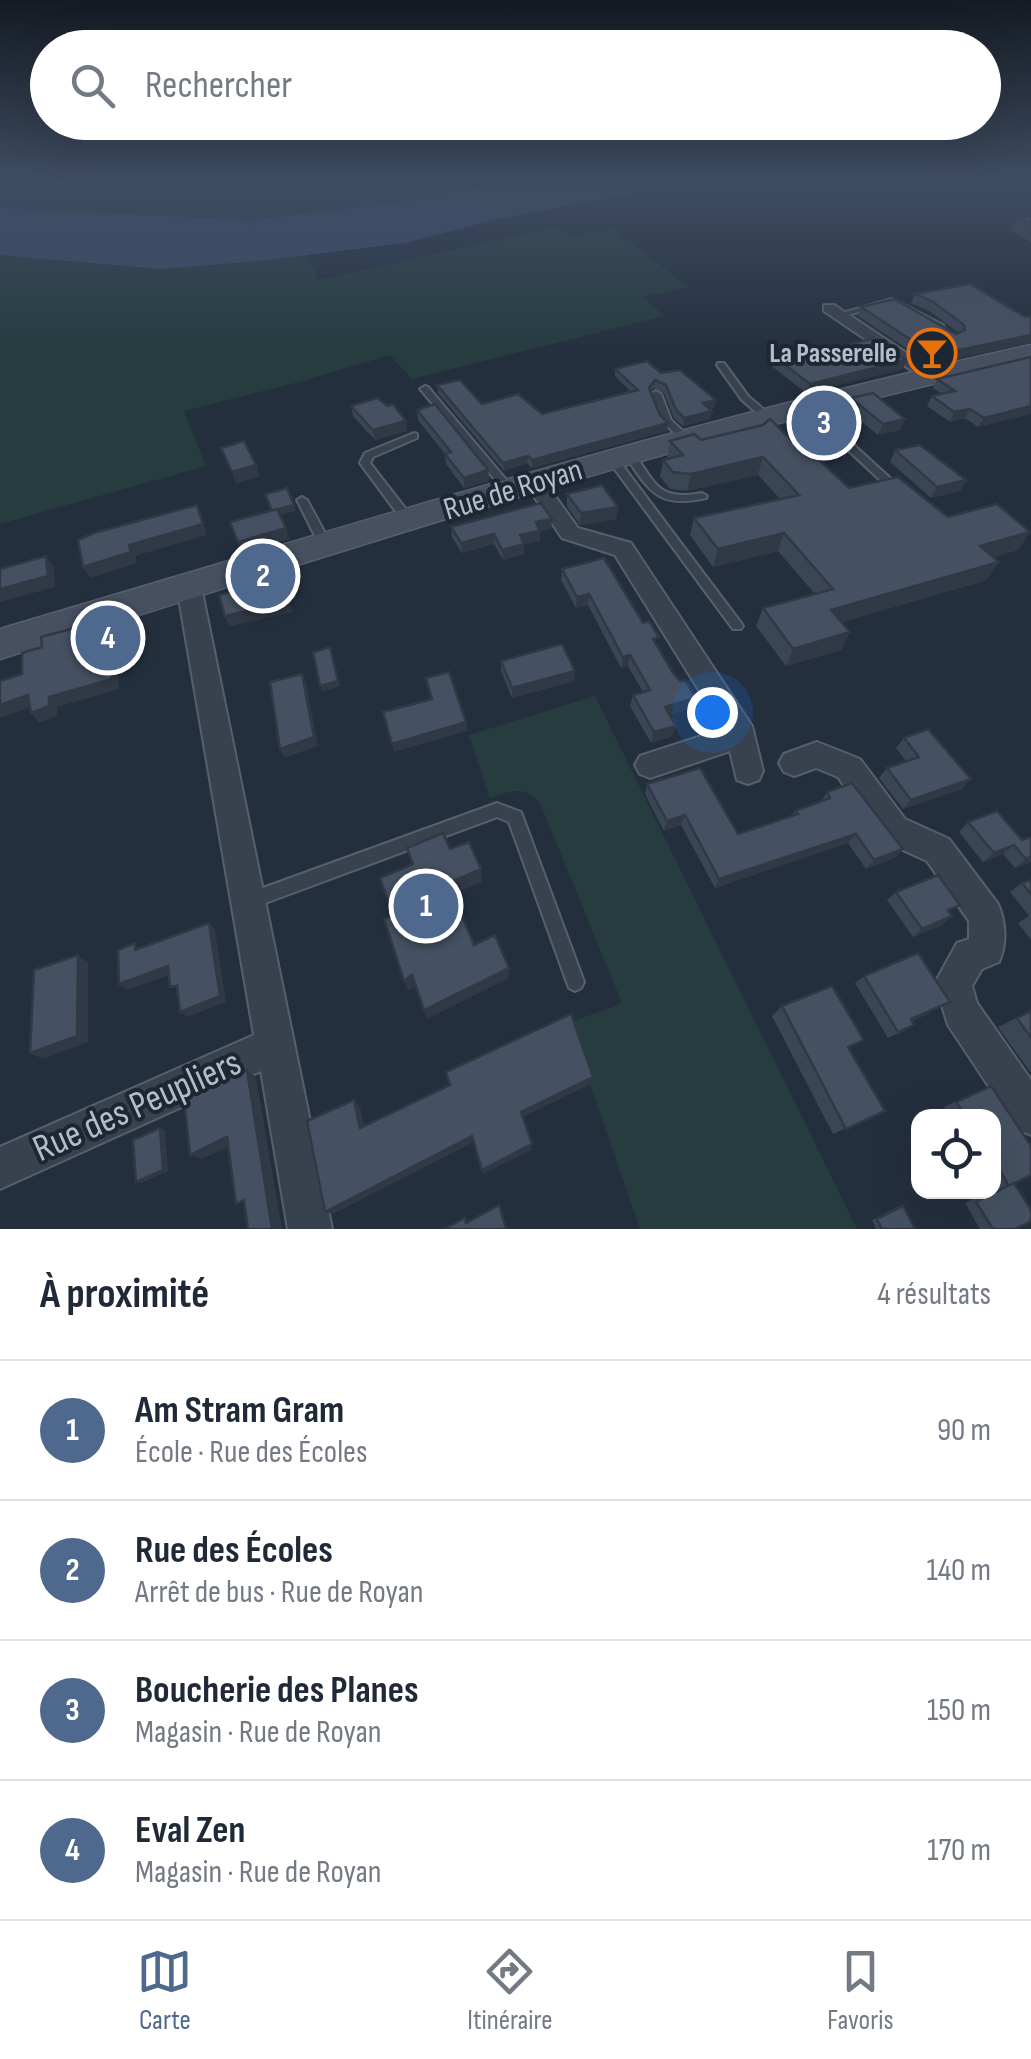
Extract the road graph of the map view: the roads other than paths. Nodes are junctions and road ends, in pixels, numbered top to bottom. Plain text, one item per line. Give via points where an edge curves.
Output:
1 (834, 312) joint
2 (954, 337) edge
3 (1031, 353) edge
4 (721, 365) dead end
5 (929, 374) junction
6 (425, 389) dead end
7 (656, 394) edge
8 (806, 406) junction
9 (766, 422) junction
10 (414, 436) dead end
11 (686, 440) junction
12 (622, 457) junction
13 (522, 487) junction
14 (702, 496) dead end
15 (906, 498) edge
16 (302, 500) dead end
17 (409, 521) junction
18 (326, 546) junction
19 (188, 587) junction
20 (737, 626) dead end
21 (0, 644) edge
22 (742, 735) junction
23 (794, 762) dead end
24 (650, 765) dead end
25 (748, 771) dead end
26 (246, 902) junction
27 (576, 982) dead end
28 (275, 1045) junction
29 (1031, 1115) edge
30 (0, 1168) edge
31 (310, 1229) edge

1 - 2 lane via 892,300
1 - 5 street
3 - 5 main road, Rue de Royan
4 - 9 lane
5 - 8 main road, Rue de Royan
6 - 13 lane
7 - 11 lane via 667,421
8 - 9 main road, Rue de Royan
8 - 15 lane
9 - 11 main road, Rue de Royan
10 - 17 lane via 369,455 365,464
11 - 12 main road, Rue de Royan
12 - 13 main road, Rue de Royan
12 - 14 lane via 666,498
12 - 20 lane
13 - 17 main road, Rue de Royan
13 - 22 street via 570,533 623,549
16 - 18 lane
17 - 18 main road, Rue de Royan
18 - 19 main road, Rue de Royan
19 - 21 main road, Rue de Royan
19 - 26 street
22 - 24 street
22 - 25 street
23 - 29 street via 816,755 848,768 894,830 938,850 986,916 986,950 970,956 953,982 962,1012
26 - 27 lane via 506,811 516,817
26 - 28 street
28 - 30 street, Rue des Peupliers
28 - 31 street

